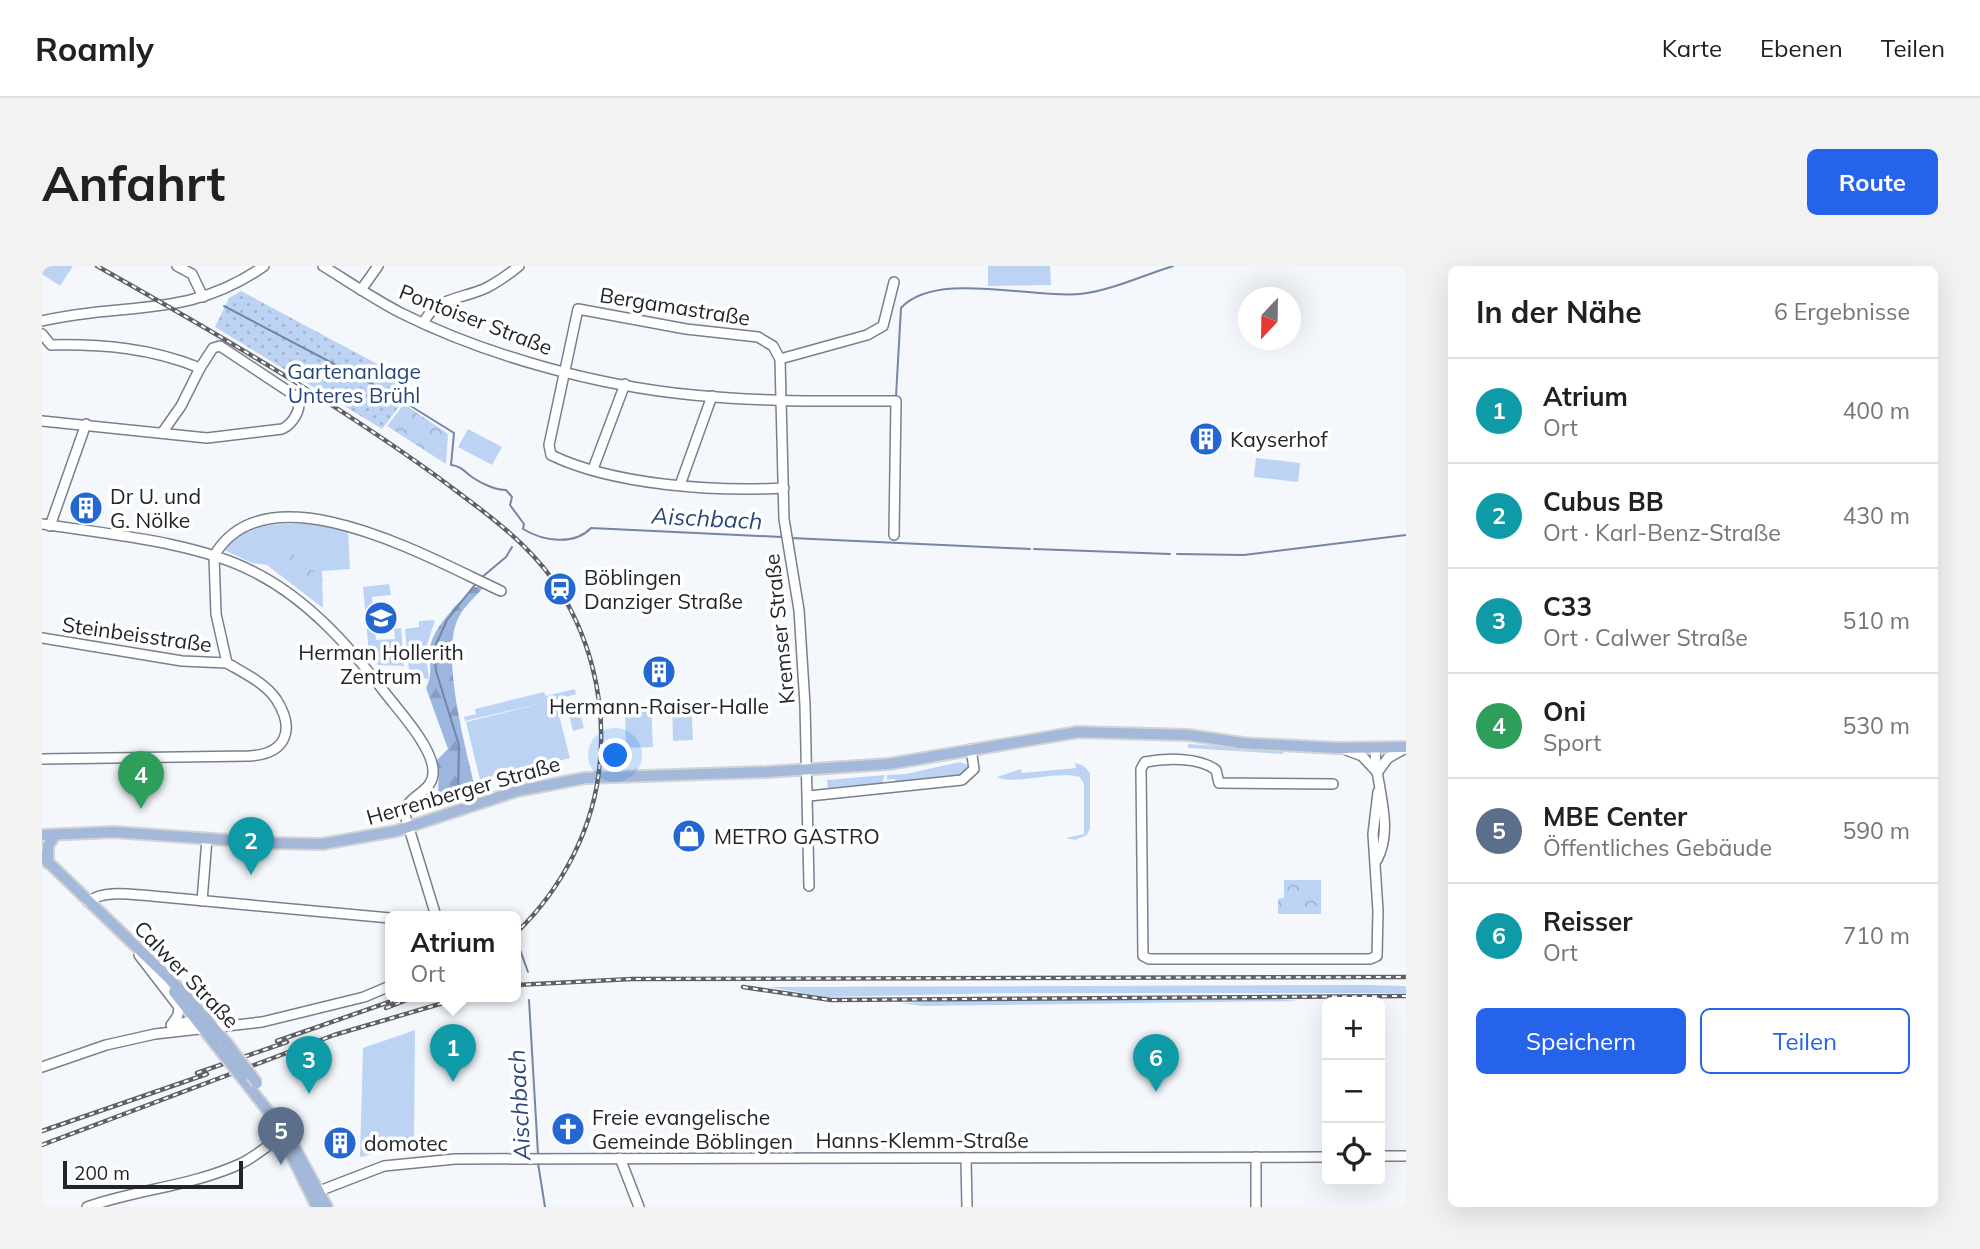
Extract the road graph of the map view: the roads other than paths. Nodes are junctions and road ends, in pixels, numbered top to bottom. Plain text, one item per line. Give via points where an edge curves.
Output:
1 (177, 266) edge
2 (264, 266) edge
3 (323, 266) edge
4 (378, 266) edge
5 (519, 266) edge
6 (894, 282) dead end
7 (362, 290) junction
8 (203, 297) junction
9 (42, 321) edge
10 (424, 323) junction
11 (42, 334) edge
12 (780, 359) junction
13 (200, 368) junction
14 (563, 370) junction
15 (625, 384) junction
16 (712, 396) junction
17 (783, 399) junction
18 (42, 421) edge
19 (86, 424) junction
20 (162, 433) junction
21 (593, 468) junction
22 (680, 485) junction
23 (783, 488) junction
24 (46, 525) edge
25 (894, 535) dead end
26 (214, 556) junction
27 (501, 591) dead end
28 (42, 638) edge
29 (227, 663) junction
30 (1338, 748) junction
31 (1375, 748) junction
32 (1406, 748) edge
33 (971, 749) junction
34 (42, 759) edge
35 (808, 770) junction
36 (1377, 773) junction
37 (1333, 784) dead end
38 (1378, 792) junction
39 (809, 796) junction
40 (1375, 811) junction
41 (409, 828) junction
42 (46, 837) edge
43 (207, 842) junction
44 (1379, 849) dead end
45 (1377, 860) junction
46 (44, 862) edge
47 (809, 886) dead end
48 (202, 901) junction
49 (88, 902) junction
50 (434, 911) edge
51 (385, 918) edge
52 (139, 955) junction
53 (385, 988) edge
54 (172, 1024) junction
55 (205, 1025) junction
56 (155, 1034) junction
57 (42, 1067) edge
58 (249, 1082) junction
59 (281, 1133) junction
60 (1385, 1156) edge
61 (1406, 1156) edge
62 (1256, 1157) junction
63 (1322, 1157) edge
64 (620, 1158) junction
65 (966, 1158) junction
66 (316, 1193) junction
67 (87, 1207) edge
68 (317, 1207) edge
69 (327, 1207) edge
70 (639, 1207) edge
71 (967, 1207) edge
72 (1256, 1207) edge

1 - 8 street via 191,274
2 - 8 street
3 - 7 street, Pontoiser Straße
4 - 7 street
5 - 10 street via 485,289 439,303
6 - 12 street via 883,326 867,335
7 - 10 street, Pontoiser Straße
8 - 9 street via 169,307
10 - 14 street, Pontoiser Straße
11 - 13 street via 51,345 100,344 143,350
12 - 14 street, Bergamastraße via 773,346 758,337 578,309
12 - 17 street
13 - 20 street
13 - 20 street via 216,346 297,397 299,407 291,424 245,436
14 - 15 street, Pontoiser Straße
14 - 21 street via 548,452
15 - 16 street, Pontoiser Straße
15 - 21 street
16 - 17 street, Pontoiser Straße
16 - 22 street
17 - 23 street, Kremser Straße
17 - 25 street, Pontoiser Straße via 895,401
18 - 19 street
19 - 20 street
19 - 24 street
21 - 22 street
22 - 23 street
23 - 35 street, Kremser Straße via 799,610
24 - 26 street
26 - 27 street via 231,535 255,521 302,518 355,528
26 - 29 street via 216,614
26 - 41 street via 254,572 296,598 349,648 412,728 433,772 425,790 406,806
28 - 29 street, Steinbeisstraße via 182,661
29 - 34 street via 276,698 287,724 281,744 272,754
30 - 31 main road, Herrenberger Straße
30 - 33 main road, Herrenberger Straße via 1188,735 1078,732
30 - 36 street via 1362,756
31 - 32 main road, Herrenberger Straße
31 - 36 street
32 - 36 street via 1392,755
33 - 35 main road, Herrenberger Straße via 889,764
33 - 39 street via 974,769 962,780
35 - 39 street
35 - 41 main road, Herrenberger Straße via 571,779 517,791
36 - 38 street
37 - 45 street via 1219,783 1216,770 1208,764 1145,762 1141,769 1143,956 1374,958 1378,952
38 - 40 street
38 - 45 street via 1385,833
39 - 47 street
40 - 44 street
40 - 45 street
41 - 43 main road, Herrenberger Straße via 322,844
41 - 50 street
42 - 43 main road, Herrenberger Straße via 128,834
42 - 46 main road
43 - 48 street
46 - 49 main road, Calwer Straße
46 - 52 main road, Calwer Straße
48 - 49 street via 112,895
48 - 51 street
49 - 55 main road, Calwer Straße via 165,975
52 - 54 street, Calwer Straße via 176,1003 178,1013
52 - 55 main road, Calwer Straße
53 - 55 street via 262,1021
54 - 55 street
54 - 56 street
55 - 56 street
55 - 58 main road, Calwer Straße, bridge
56 - 57 street
58 - 59 street, Calwer Straße
58 - 59 main road, Calwer Straße via 264,1098
59 - 66 main road, Calwer Straße
59 - 67 street via 246,1161 200,1178
60 - 61 street
62 - 63 street, Hanns-Klemm-Straße
62 - 65 street, Hanns-Klemm-Straße
62 - 72 street
64 - 65 street, Hanns-Klemm-Straße
64 - 66 street, Hanns-Klemm-Straße via 430,1160 359,1174
64 - 70 street
65 - 71 street
66 - 68 main road, Calwer Straße
66 - 69 main road, Calwer Straße

